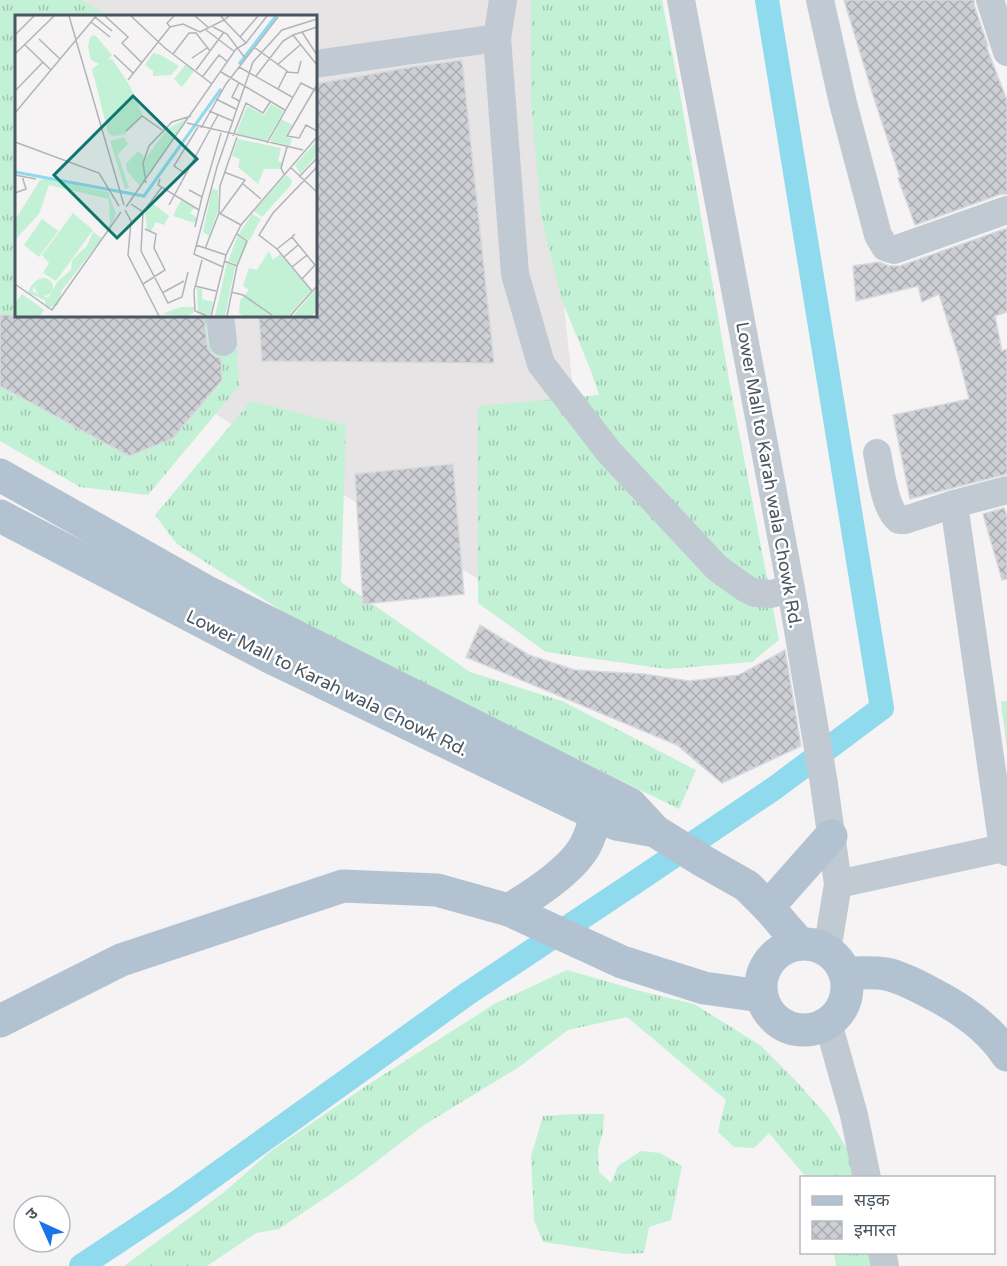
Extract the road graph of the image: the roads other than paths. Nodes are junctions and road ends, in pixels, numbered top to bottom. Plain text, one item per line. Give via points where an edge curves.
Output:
1 (504, 0) edge
2 (681, 0) edge
3 (820, 0) edge
4 (990, 0) edge
5 (498, 38) junction
6 (1007, 52) edge
7 (316, 64) edge
8 (1007, 210) edge
9 (877, 453) dead end
10 (0, 475) edge
11 (1007, 490) edge
12 (954, 504) junction
13 (0, 516) edge
14 (791, 589) junction
15 (597, 815) junction
16 (659, 833) junction
17 (831, 836) junction
18 (1005, 850) edge
19 (838, 884) junction
20 (768, 908) junction
21 (518, 914) junction
22 (824, 956) junction
23 (761, 996) junction
24 (0, 1021) edge
25 (828, 1023) junction
26 (1007, 1054) edge
27 (867, 1176) edge

1 - 5 street
2 - 14 street, Lower Mall to Karah wala Chowk Rd.
3 - 8 street via 843,103 878,235 885,247 894,250
4 - 6 street
5 - 7 street
5 - 14 street via 515,274 541,364 609,452 717,568 755,593
9 - 12 street via 895,517 905,520
10 - 16 main road via 209,593 630,804
11 - 12 street
12 - 18 street
13 - 15 main road, Lower Mall to Karah wala Chowk Rd. via 276,660
14 - 17 street, Lower Mall to Karah wala Chowk Rd.
15 - 16 main road, Lower Mall to Karah wala Chowk Rd. via 616,824
15 - 21 main road via 585,846
16 - 20 main road, Lower Mall to Karah wala Chowk Rd. via 747,886
17 - 19 street, Lower Mall to Karah wala Chowk Rd.
17 - 20 main road
18 - 19 street
19 - 22 street, Lower Mall to Karah wala Chowk Rd.
20 - 22 main road, Lower Mall to Karah wala Chowk Rd.
21 - 23 main road via 622,962 704,988
21 - 24 main road via 437,890 343,886 121,960
22 - 23 main road via 786,948 765,968
22 - 25 main road via 847,987 845,1001
22 - 26 main road via 912,983 978,1023
23 - 25 main road via 766,1009 787,1028 801,1031
25 - 27 street

